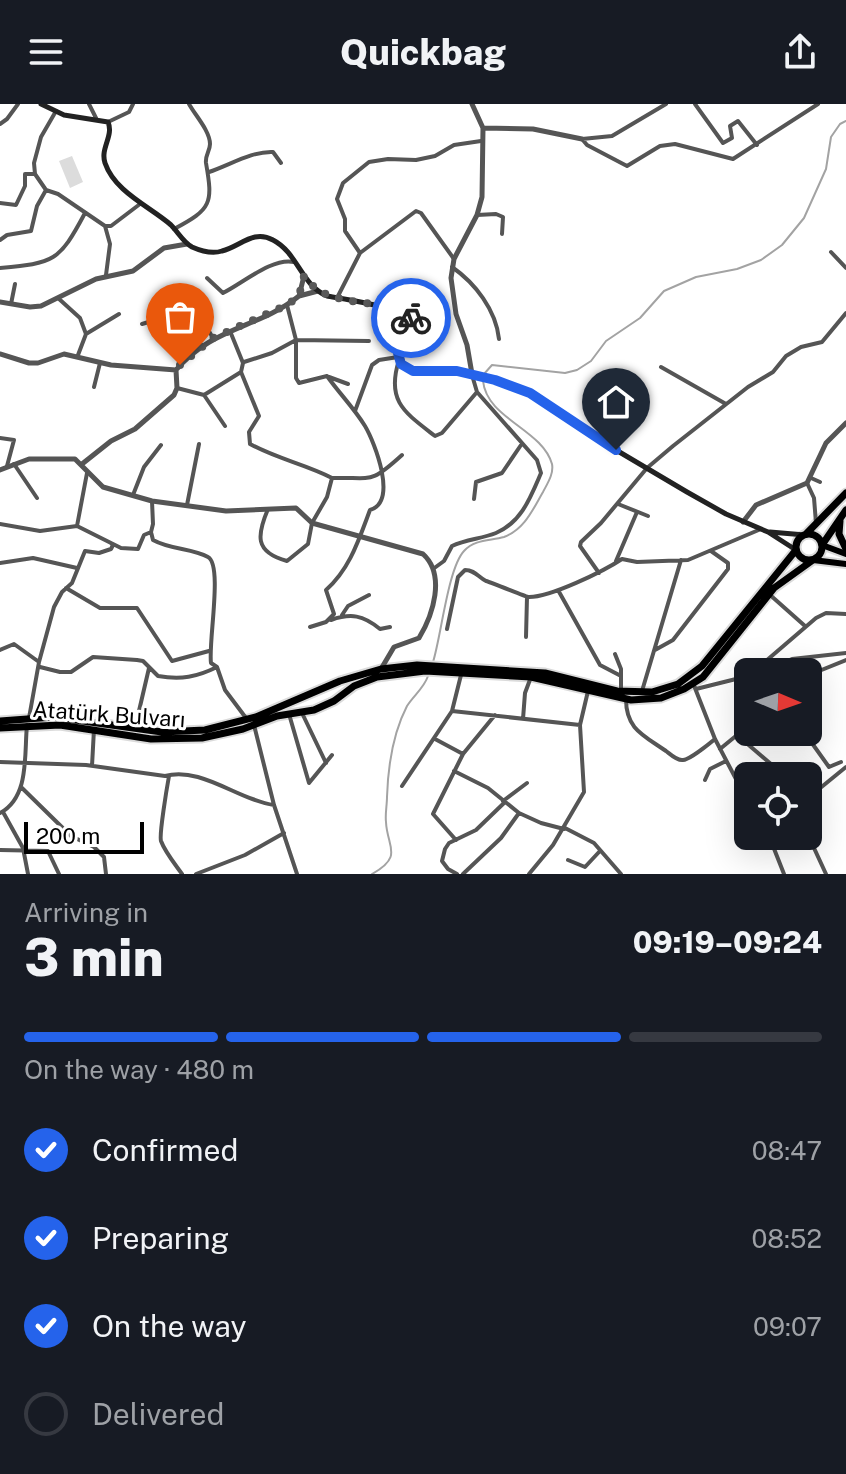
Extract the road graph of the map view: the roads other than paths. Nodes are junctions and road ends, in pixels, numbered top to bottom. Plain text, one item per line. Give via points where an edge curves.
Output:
1 (18, 104) edge
2 (41, 104) edge
3 (89, 104) edge
4 (133, 104) edge
5 (189, 104) edge
6 (472, 104) edge
7 (666, 104) edge
8 (695, 104) edge
9 (818, 104) edge
10 (56, 111) junction
11 (96, 118) junction
12 (108, 122) junction
13 (0, 124) edge
14 (483, 128) junction
15 (582, 139) junction
16 (481, 141) junction
17 (757, 145) junction
18 (281, 163) dead end
19 (209, 172) junction
20 (35, 174) junction
21 (46, 190) junction
22 (0, 203) edge
23 (140, 204) junction
24 (85, 213) junction
25 (477, 215) junction
26 (105, 226) junction
27 (174, 229) junction
28 (502, 234) dead end
29 (0, 240) edge
30 (187, 244) junction
31 (831, 252) dead end
32 (360, 253) junction
33 (454, 259) junction
34 (296, 261) junction
35 (452, 267) junction
36 (0, 268) edge
37 (846, 268) edge
38 (106, 275) junction
39 (304, 276) junction
40 (207, 278) dead end
41 (15, 284) dead end
42 (318, 291) junction
43 (299, 296) junction
44 (58, 298) junction
45 (337, 298) junction
46 (0, 302) edge
47 (11, 304) junction
48 (287, 305) junction
49 (846, 313) edge
50 (119, 314) dead end
51 (142, 324) dead end
52 (230, 331) junction
53 (86, 334) junction
54 (213, 338) junction
55 (499, 339) dead end
56 (296, 340) junction
57 (369, 341) dead end
58 (0, 354) edge
59 (78, 355) junction
60 (399, 358) junction
61 (100, 363) junction
62 (243, 363) junction
63 (661, 367) dead end
64 (176, 370) junction
65 (241, 372) junction
66 (474, 375) junction
67 (327, 376) junction
68 (348, 384) dead end
69 (94, 387) dead end
70 (177, 388) junction
71 (477, 392) junction
72 (204, 395) junction
73 (726, 404) junction
74 (355, 411) junction
75 (846, 423) edge
76 (225, 426) dead end
77 (0, 438) edge
78 (199, 444) dead end
79 (161, 445) dead end
80 (521, 445) junction
81 (402, 455) dead end
82 (82, 464) junction
83 (11, 465) junction
84 (647, 468) junction
85 (0, 470) edge
86 (87, 473) junction
87 (382, 474) junction
88 (332, 478) junction
89 (809, 481) junction
90 (820, 482) dead end
91 (846, 493) edge
92 (133, 495) junction
93 (37, 498) dead end
94 (474, 499) dead end
95 (152, 501) junction
96 (618, 504) junction
97 (187, 505) junction
98 (268, 509) junction
99 (637, 512) junction
100 (844, 513) edge
101 (648, 516) dead end
102 (743, 522) junction
103 (312, 523) junction
104 (0, 524) edge
105 (816, 524) junction
106 (77, 526) junction
107 (761, 529) junction
108 (151, 532) junction
109 (768, 532) junction
110 (805, 535) junction
111 (362, 537) junction
112 (111, 543) junction
113 (822, 545) junction
114 (711, 550) junction
115 (796, 550) junction
116 (846, 552) edge
117 (681, 560) junction
118 (813, 560) junction
119 (0, 563) edge
120 (615, 564) junction
121 (846, 564) edge
122 (77, 568) junction
123 (433, 569) junction
124 (599, 573) junction
125 (66, 588) junction
126 (558, 589) junction
127 (769, 594) junction
128 (369, 595) dead end
129 (527, 597) junction
130 (846, 614) edge
131 (340, 617) junction
132 (331, 620) junction
133 (805, 626) junction
134 (310, 627) dead end
135 (390, 627) dead end
136 (447, 629) dead end
137 (526, 637) dead end
138 (0, 650) edge
139 (655, 650) junction
140 (209, 651) junction
141 (846, 653) edge
142 (615, 654) dead end
143 (769, 658) edge
144 (801, 658) edge
145 (846, 660) edge
146 (39, 664) junction
147 (217, 667) junction
148 (149, 668) junction
149 (425, 668) junction
150 (447, 668) junction
151 (381, 669) junction
152 (461, 672) junction
153 (822, 672) edge
154 (621, 676) junction
155 (531, 677) junction
156 (734, 679) edge
157 (695, 686) junction
158 (323, 687) junction
159 (592, 689) junction
160 (641, 693) junction
161 (308, 695) junction
162 (623, 695) junction
163 (331, 702) junction
164 (317, 709) junction
165 (452, 711) junction
166 (302, 713) junction
167 (289, 714) junction
168 (495, 715) junction
169 (523, 719) junction
170 (0, 721) edge
171 (28, 722) junction
172 (251, 722) junction
173 (580, 725) junction
174 (0, 728) edge
175 (94, 729) junction
176 (135, 729) junction
177 (734, 737) edge
178 (435, 739) junction
179 (715, 739) junction
180 (750, 746) edge
181 (814, 746) edge
182 (720, 749) junction
183 (463, 754) junction
184 (332, 755) dead end
185 (726, 761) junction
186 (0, 762) edge
187 (769, 762) edge
188 (24, 763) junction
189 (326, 763) junction
190 (844, 764) edge
191 (92, 766) junction
192 (454, 771) junction
193 (169, 776) junction
194 (734, 776) edge
195 (705, 780) dead end
196 (527, 783) dead end
197 (822, 785) edge
198 (402, 786) dead end
199 (21, 787) junction
200 (504, 802) junction
201 (274, 805) junction
202 (1, 813) edge
203 (519, 813) junction
204 (564, 828) junction
205 (284, 833) junction
206 (456, 840) junction
207 (23, 848) junction
208 (0, 850) edge
209 (775, 850) edge
210 (815, 850) edge
211 (599, 852) junction
212 (568, 860) dead end
213 (446, 872) edge
214 (28, 874) edge
215 (59, 874) edge
216 (106, 874) edge
217 (182, 874) edge
218 (196, 874) edge
219 (297, 874) edge
220 (460, 874) edge
221 (529, 874) edge
222 (621, 874) edge
223 (784, 874) edge
224 (826, 874) edge

1 - 13 street
2 - 10 main road
3 - 11 street
4 - 12 street via 129,112
5 - 19 street via 209,139
6 - 14 street
7 - 15 street via 612,136
8 - 17 street via 723,143 732,138 730,126 738,121
9 - 17 street
10 - 11 main road
10 - 20 street via 41,137
11 - 12 main road
12 - 23 main road via 106,167
14 - 15 street via 533,129
14 - 16 street
15 - 17 street via 627,166 664,145 679,144 731,159
16 - 25 street
16 - 32 street via 416,160 374,160 343,183 337,199 345,231
18 - 19 street via 273,152 257,152
19 - 27 street via 210,197 204,209
20 - 21 street
20 - 22 street via 25,174 16,205
21 - 24 street
21 - 29 street via 31,231
23 - 26 street
23 - 27 main road
24 - 26 street
24 - 36 street via 64,249 52,258 34,266
25 - 28 street via 503,217
25 - 33 street
26 - 38 street via 110,244
27 - 30 main road
30 - 34 main road via 220,252 264,237
30 - 38 street via 160,250 133,271
31 - 37 street
32 - 33 street via 416,211
32 - 45 street
33 - 35 street
34 - 39 main road
34 - 40 street via 273,265 223,293
35 - 55 street via 470,281 488,307
35 - 66 street via 454,307
38 - 44 street
39 - 42 main road
39 - 43 street
41 - 47 street
42 - 43 street
42 - 45 main road
43 - 48 street
44 - 47 street via 36,307
44 - 53 street via 80,318
45 - 60 main road via 411,318 413,332
46 - 47 street
48 - 52 street
48 - 56 street
49 - 73 street via 822,342 796,349
50 - 53 street
51 - 54 street via 197,311
52 - 54 street
52 - 62 street
53 - 59 street
54 - 64 street
56 - 57 street
56 - 62 street
56 - 67 street via 299,383
58 - 59 street via 29,363
59 - 61 street
60 - 66 main road via 413,371
60 - 71 street via 396,397 435,436
60 - 74 street via 372,365
61 - 64 street
61 - 69 street
62 - 65 street
63 - 73 street
64 - 70 street
65 - 72 street
65 - 88 street via 259,416 249,432 250,444
66 - 71 street
66 - 84 main road via 538,396
67 - 68 street
67 - 74 street
70 - 72 street
70 - 82 street via 135,429
71 - 80 street
72 - 76 street
73 - 84 street
74 - 87 street via 369,432
75 - 89 street via 823,448
77 - 83 street via 14,440
78 - 97 street
79 - 92 street via 144,467
80 - 94 street via 502,473 478,481
80 - 123 street via 541,470 529,503 503,529 452,546
81 - 87 street
82 - 83 street via 70,458
82 - 86 street
83 - 85 street
83 - 93 street
84 - 96 street
84 - 102 main road
86 - 92 street via 107,489
86 - 106 street
87 - 88 street via 363,480
87 - 111 street via 382,500 370,510
88 - 103 street
89 - 90 street
89 - 102 street via 756,505
89 - 105 street
91 - 105 highway
92 - 95 street
95 - 97 street
95 - 108 street
96 - 99 street
96 - 124 street via 580,544
97 - 98 street via 226,511
98 - 103 street via 296,508
98 - 103 street via 259,540 284,561 308,544
99 - 101 street
99 - 120 street
100 - 113 highway
100 - 116 highway via 838,532
102 - 107 main road
103 - 111 street
104 - 106 street via 40,531
105 - 110 highway
106 - 112 street
107 - 109 main road
107 - 114 street
108 - 112 street via 138,549
108 - 140 street via 165,547 214,563
109 - 110 main road
109 - 115 main road
110 - 113 highway via 818,537
110 - 115 highway
111 - 123 street via 423,554
111 - 132 street via 326,590
112 - 122 street via 111,549 99,553 85,551
113 - 116 main road
113 - 118 highway
114 - 117 street
114 - 139 street via 728,563 728,569 673,640
115 - 118 highway via 801,558
115 - 160 highway, Atatürk Bulvarı via 697,671 670,687
117 - 120 street via 622,559
117 - 139 street
118 - 121 main road
118 - 127 highway, Atatürk Bulvarı
119 - 122 street via 33,558
120 - 124 street
122 - 125 street
123 - 151 street via 436,590 421,635 394,647
124 - 126 street
125 - 140 street via 100,608 137,608 172,661
125 - 146 street via 54,607
126 - 129 street
126 - 154 street via 600,665
127 - 133 street
127 - 157 highway, Atatürk Bulvarı
128 - 131 street
129 - 136 street via 473,571 461,571
129 - 137 street
130 - 133 street via 822,614
131 - 132 street
131 - 135 street via 365,617 380,629
132 - 134 street
133 - 143 street
138 - 146 street via 14,644
139 - 160 street
140 - 147 street via 211,665
141 - 144 street
142 - 154 street
145 - 153 street
146 - 148 street via 71,672 93,657 143,661
146 - 171 street
147 - 148 street via 186,678 158,676
147 - 172 street via 225,690
148 - 176 street
149 - 150 highway, Atatürk Bulvarı
149 - 151 highway, Atatürk Bulvarı
149 - 163 highway, Atatürk Bulvarı via 361,682
150 - 152 highway, Atatürk Bulvarı
150 - 159 highway, Atatürk Bulvarı via 545,673
151 - 158 highway, Atatürk Bulvarı
152 - 155 highway, Atatürk Bulvarı
152 - 165 street
154 - 162 street
155 - 159 highway, Atatürk Bulvarı
155 - 169 street
156 - 157 street
157 - 162 highway, Atatürk Bulvarı via 641,701
157 - 179 street
158 - 161 highway, Atatürk Bulvarı
158 - 163 highway
159 - 162 highway, Atatürk Bulvarı
159 - 173 street
160 - 162 highway, Atatürk Bulvarı
161 - 164 highway
161 - 172 highway, Atatürk Bulvarı
162 - 179 street via 625,715 634,727 678,759
163 - 164 highway, Atatürk Bulvarı
164 - 166 highway, Atatürk Bulvarı
165 - 168 street
165 - 178 street
166 - 167 highway, Atatürk Bulvarı
166 - 189 street
167 - 172 highway, Atatürk Bulvarı
167 - 189 street via 309,783
168 - 169 street
168 - 183 street
169 - 173 street
170 - 171 highway, Atatürk Bulvarı
171 - 174 highway, Atatürk Bulvarı
171 - 175 highway, Atatürk Bulvarı
171 - 176 highway, Atatürk Bulvarı via 73,718
171 - 188 street
172 - 175 highway, Atatürk Bulvarı via 217,736 185,740
172 - 176 highway, Atatürk Bulvarı via 192,731
172 - 201 street
173 - 204 street via 584,792
175 - 191 street
177 - 182 street
178 - 183 street
178 - 198 street
179 - 182 street
180 - 187 street
181 - 190 street via 829,767
182 - 185 street
183 - 192 street
184 - 189 street
185 - 194 street
185 - 195 street via 710,769
186 - 188 street
188 - 191 street
188 - 199 street
190 - 197 street
191 - 193 street
192 - 200 street
192 - 206 street via 433,815
193 - 201 street via 186,775
193 - 217 street via 159,834
196 - 200 street
199 - 202 street
199 - 216 street via 71,836 104,857
200 - 203 street
200 - 206 street via 476,830
201 - 205 street
202 - 207 street
203 - 204 street
203 - 220 street via 501,838
204 - 211 street via 594,843
204 - 221 street
205 - 218 street
205 - 219 street
206 - 213 street via 443,855
207 - 208 street
207 - 214 street
207 - 215 street via 48,851
209 - 223 street
210 - 224 street
211 - 212 street via 586,867
211 - 222 street
213 - 220 street

